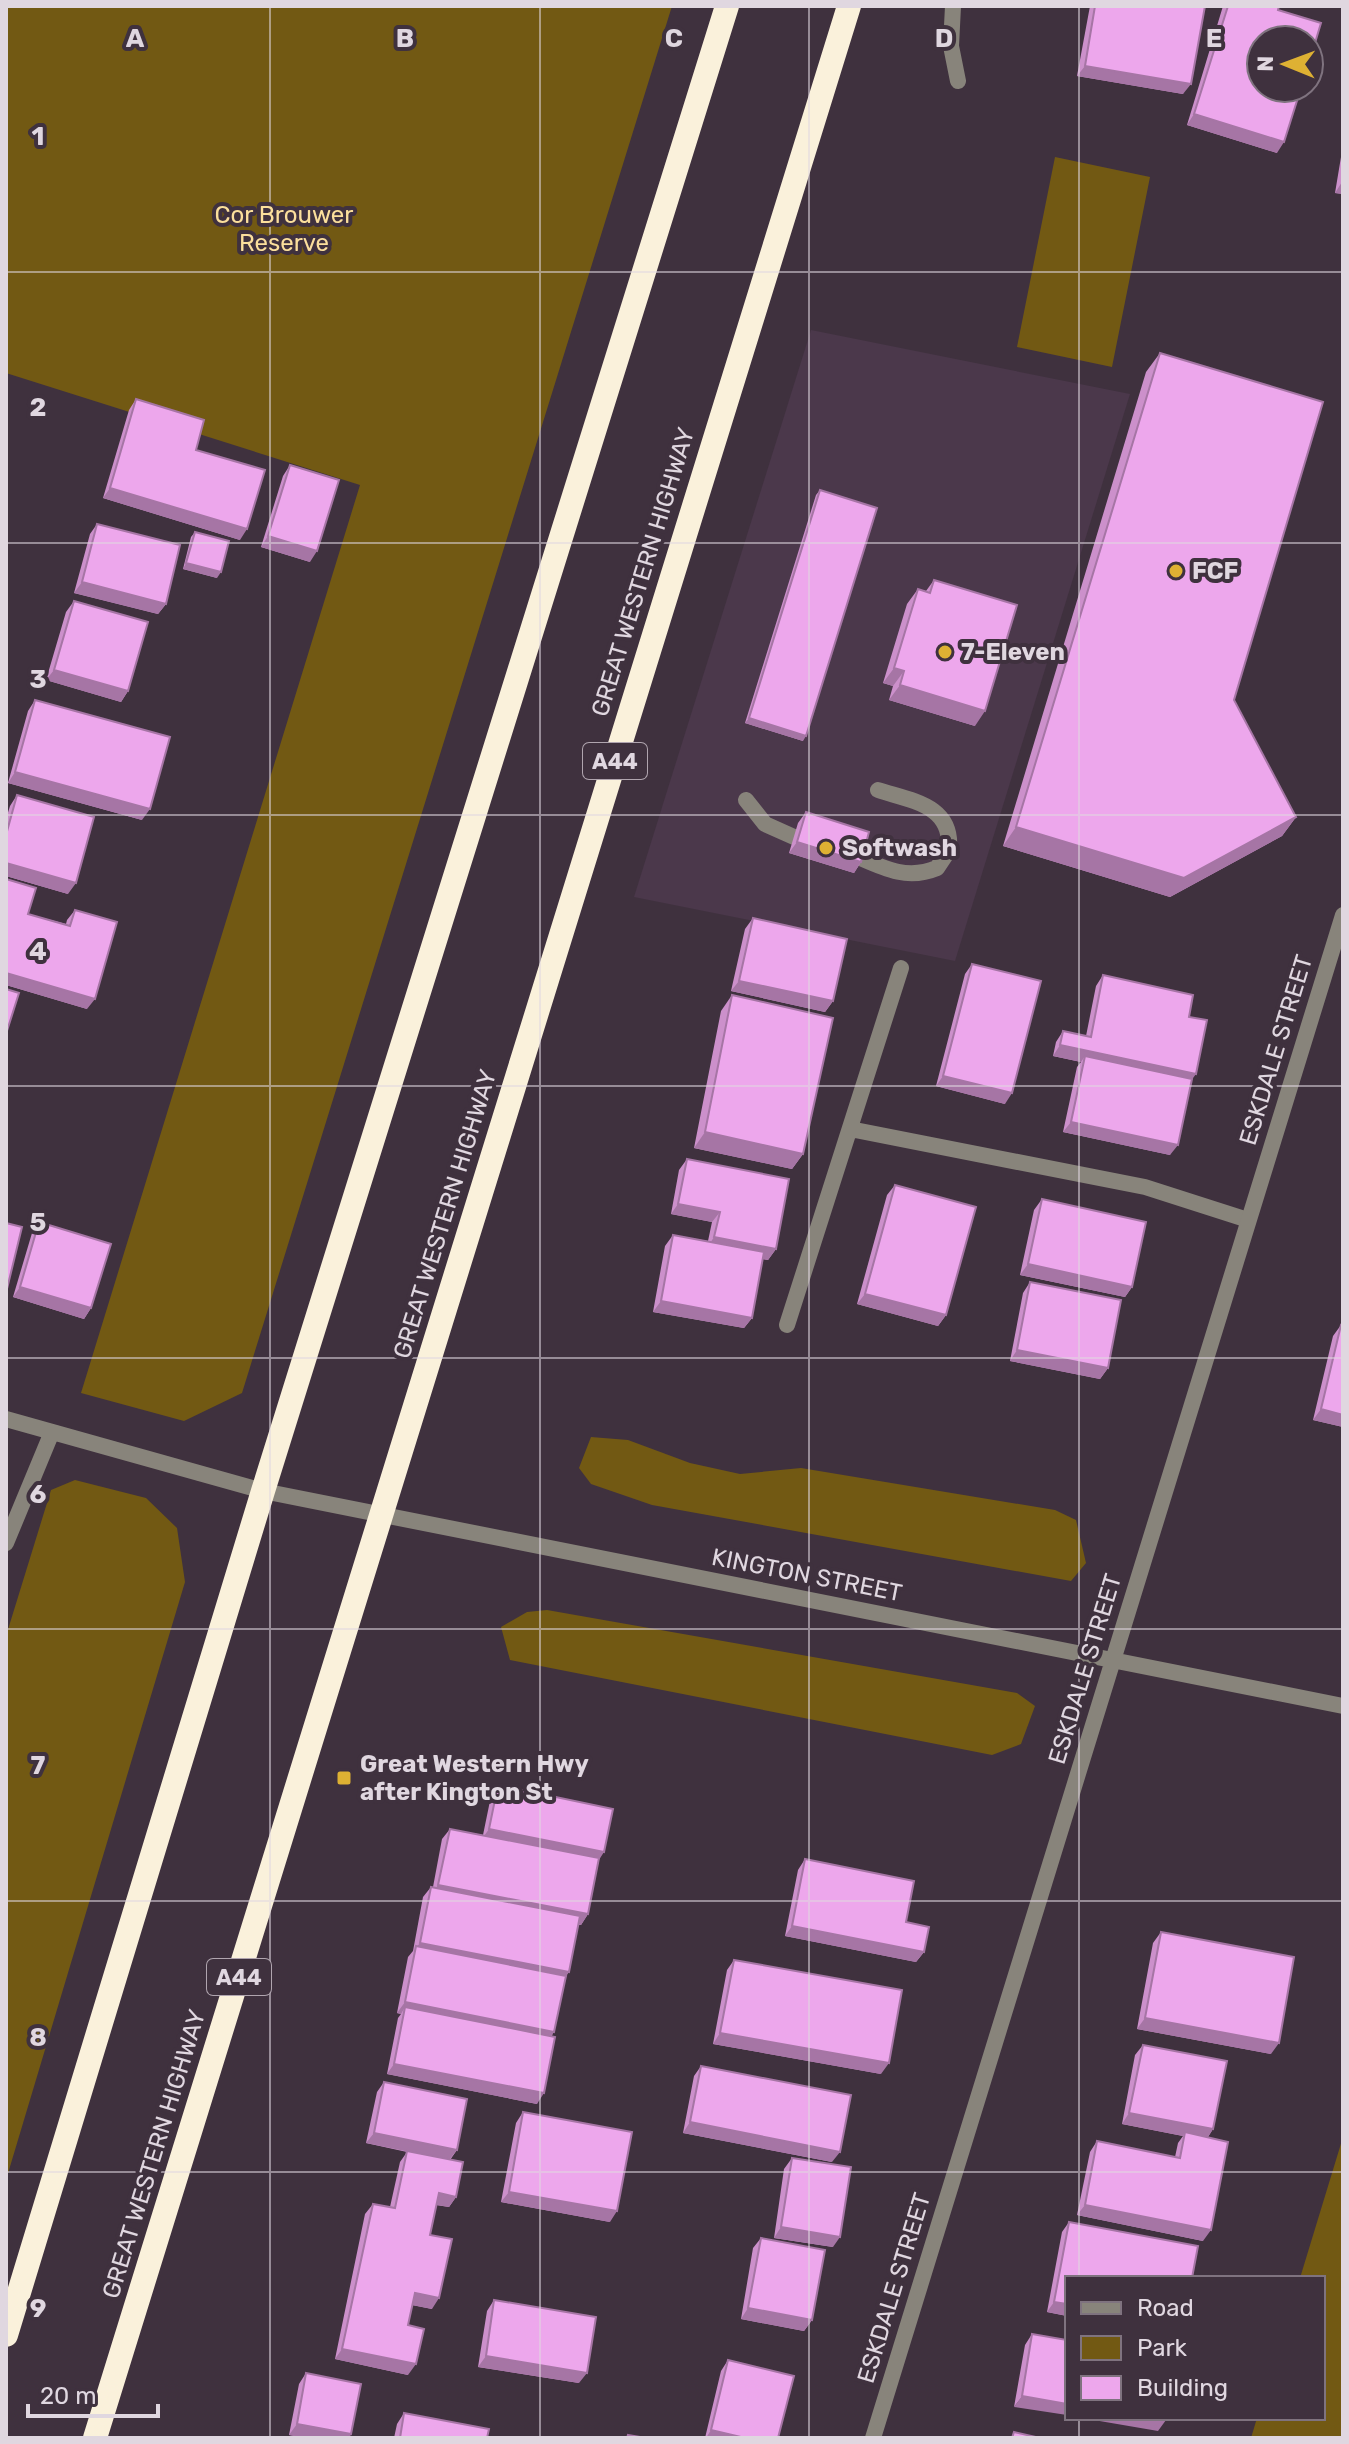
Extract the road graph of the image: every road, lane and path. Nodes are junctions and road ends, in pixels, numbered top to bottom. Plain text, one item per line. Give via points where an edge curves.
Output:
1 (727, 6) edge
2 (849, 6) edge
3 (953, 6) edge
4 (958, 81) dead end
5 (878, 790) dead end
6 (746, 800) dead end
7 (794, 837) dead end
8 (858, 857) edge
9 (1343, 915) edge
10 (901, 968) dead end
11 (850, 1129) junction
12 (1248, 1220) junction
13 (787, 1325) dead end
14 (6, 1419) edge
15 (52, 1432) junction
16 (263, 1491) junction
17 (382, 1516) junction
18 (6, 1543) edge
19 (1113, 1660) junction
20 (1343, 1706) edge
21 (6, 2335) edge
22 (95, 2438) edge
23 (873, 2438) edge

1 - 16 highway
2 - 17 highway, GREAT WESTERN HIGHWAY / A44
3 - 4 street via 951,46
5 - 8 street via 937,810 946,823 949,850 937,868 911,874 892,873
6 - 7 street via 765,824
9 - 12 street, ESKDALE STREET
10 - 11 street
11 - 12 street via 1145,1187
11 - 13 street
12 - 19 street, ESKDALE STREET
14 - 15 street, KINGTON STREET
15 - 16 street, KINGTON STREET
15 - 18 street
16 - 17 street, KINGTON STREET
16 - 21 highway
17 - 19 street, KINGTON STREET
17 - 22 highway, GREAT WESTERN HIGHWAY / A44
19 - 20 street, KINGTON STREET
19 - 23 street, ESKDALE STREET

